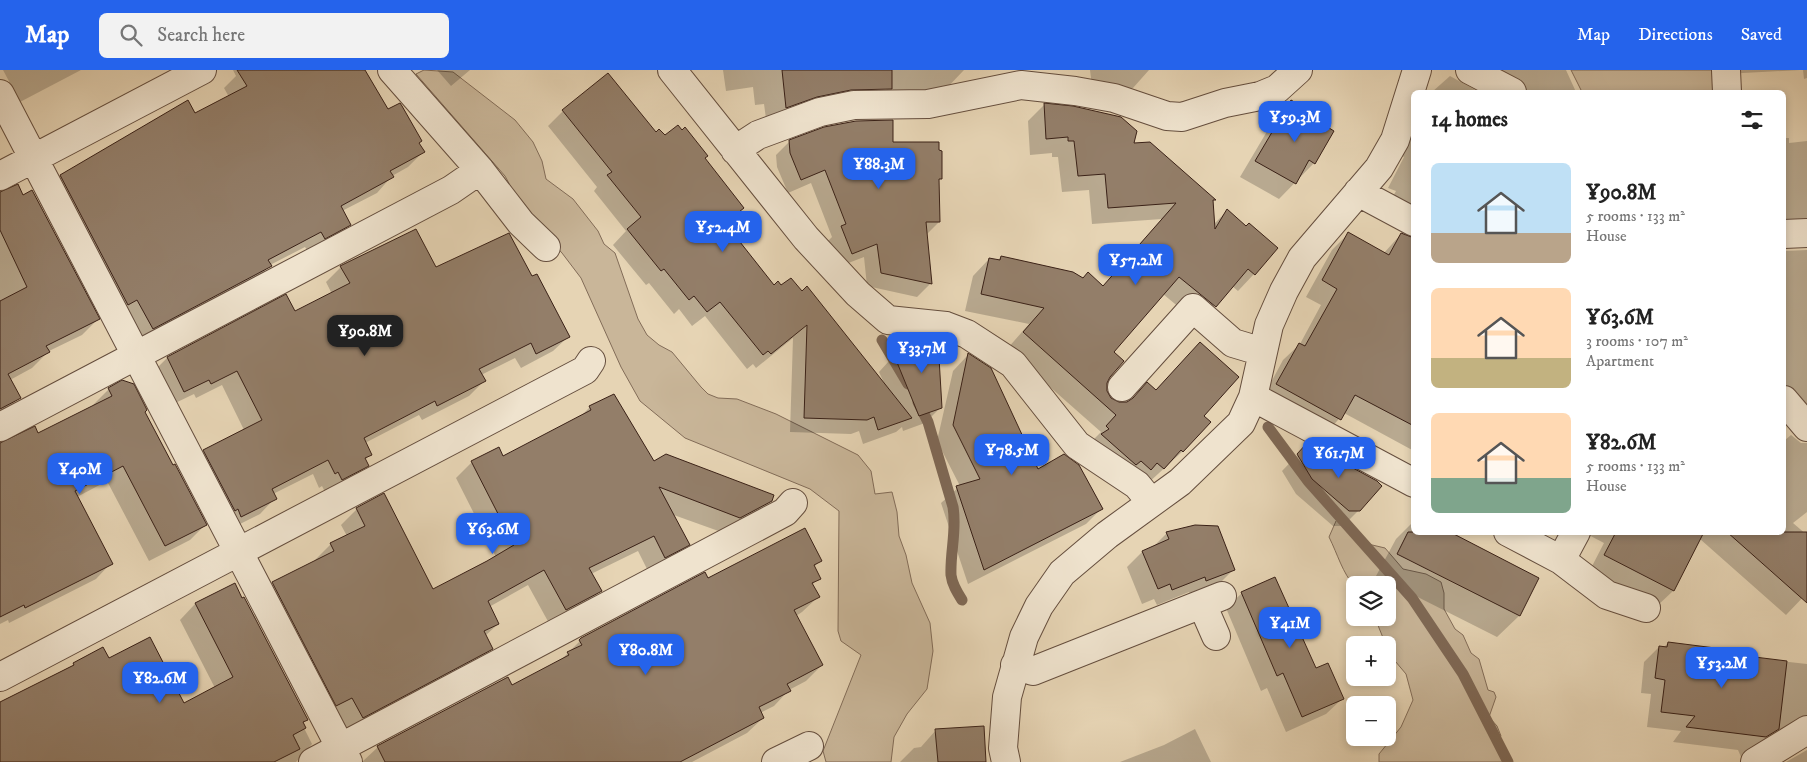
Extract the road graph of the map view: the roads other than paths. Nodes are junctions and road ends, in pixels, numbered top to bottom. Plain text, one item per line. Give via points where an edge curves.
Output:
1 (202, 70) edge
2 (392, 70) edge
3 (672, 70) edge
4 (1298, 70) edge
5 (1417, 70) edge
6 (1470, 70) edge
7 (1726, 70) edge
8 (1018, 78) edge
9 (1508, 90) edge
10 (1727, 90) edge
11 (0, 94) edge
12 (736, 150) junction
13 (34, 159) junction
14 (480, 170) junction
15 (0, 176) edge
16 (1358, 192) junction
17 (1411, 220) edge
18 (1807, 233) edge
19 (1786, 234) edge
20 (546, 246) dead end
21 (1263, 352) junction
22 (136, 356) junction
23 (591, 360) dead end
24 (1122, 387) dead end
25 (1253, 398) junction
26 (1786, 402) edge
27 (0, 427) edge
28 (1807, 427) edge
29 (1411, 480) edge
30 (793, 502) dead end
31 (1151, 502) junction
32 (1514, 535) edge
33 (1574, 535) edge
34 (238, 551) junction
35 (1561, 560) junction
36 (1646, 608) dead end
37 (1216, 636) dead end
38 (1015, 665) junction
39 (0, 676) edge
40 (1807, 730) edge
41 (809, 746) dead end
42 (344, 755) edge
43 (313, 762) edge
44 (776, 762) edge
45 (1006, 762) edge
46 (1755, 762) edge

1 - 13 street
2 - 14 street
3 - 12 street
4 - 8 street via 1276,89 1260,96 1182,117 1167,116 1114,98
5 - 16 street via 1395,140 1379,168
6 - 9 street
7 - 10 street
8 - 12 street via 928,104 854,105 820,112 758,135
11 - 13 street
12 - 31 street via 806,238 858,294 888,320 946,326 967,334 1013,364 1076,445 1137,485
13 - 15 street
13 - 22 street
14 - 20 street via 521,223
14 - 22 street via 451,190
16 - 17 street
16 - 21 street via 1302,258 1269,325
18 - 19 street
21 - 24 street via 1233,343 1193,308
21 - 25 street
22 - 27 street
22 - 34 street
23 - 34 street via 584,370
25 - 29 street
25 - 31 street via 1241,423 1180,482
26 - 28 street
30 - 42 street via 785,512
31 - 38 street via 1062,573 1039,606
32 - 35 street
33 - 35 street
34 - 39 street
34 - 42 street
35 - 36 street via 1607,595
37 - 38 street via 1212,600 1033,671
38 - 45 street via 1007,698
40 - 46 street
41 - 44 street
42 - 43 street

